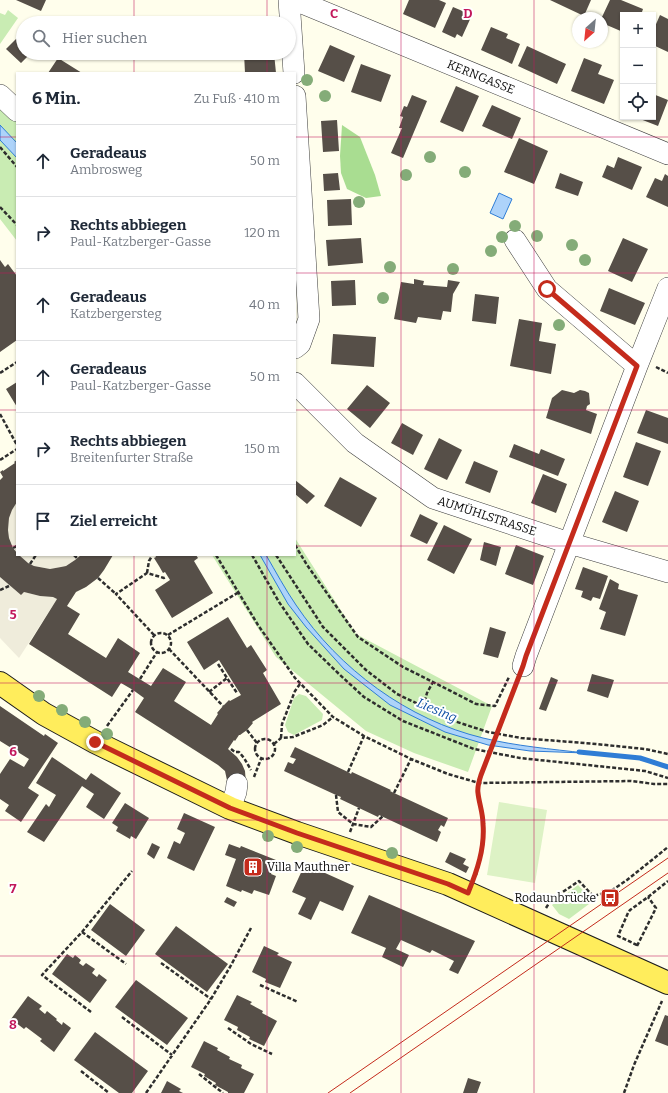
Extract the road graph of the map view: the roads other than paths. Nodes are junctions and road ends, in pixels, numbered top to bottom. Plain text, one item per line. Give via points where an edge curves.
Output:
1 (289, 0) edge
2 (295, 0) edge
3 (290, 16) edge
4 (293, 60) edge
5 (294, 72) edge
6 (0, 95) edge
7 (16, 110) edge
8 (296, 112) edge
9 (668, 154) edge
10 (515, 240) dead end
11 (668, 288) edge
12 (296, 347) edge
13 (637, 366) junction
14 (296, 384) edge
15 (569, 543) junction
16 (668, 572) edge
17 (525, 661) road end
18 (0, 683) edge
19 (246, 780) road end
20 (230, 808) junction
21 (665, 992) edge

1 - 3 street
2 - 9 street, KERNGASSE
4 - 5 street
6 - 7 street
8 - 12 street via 309,319 300,344
10 - 13 street via 547,289
11 - 13 street
13 - 15 street
14 - 15 street, AUMÜHLSTRASSE via 355,444 434,498
15 - 16 street, AUMÜHLSTRASSE
15 - 17 street
18 - 20 main road via 44,714 95,742
19 - 20 street via 236,792
20 - 21 main road via 448,884

